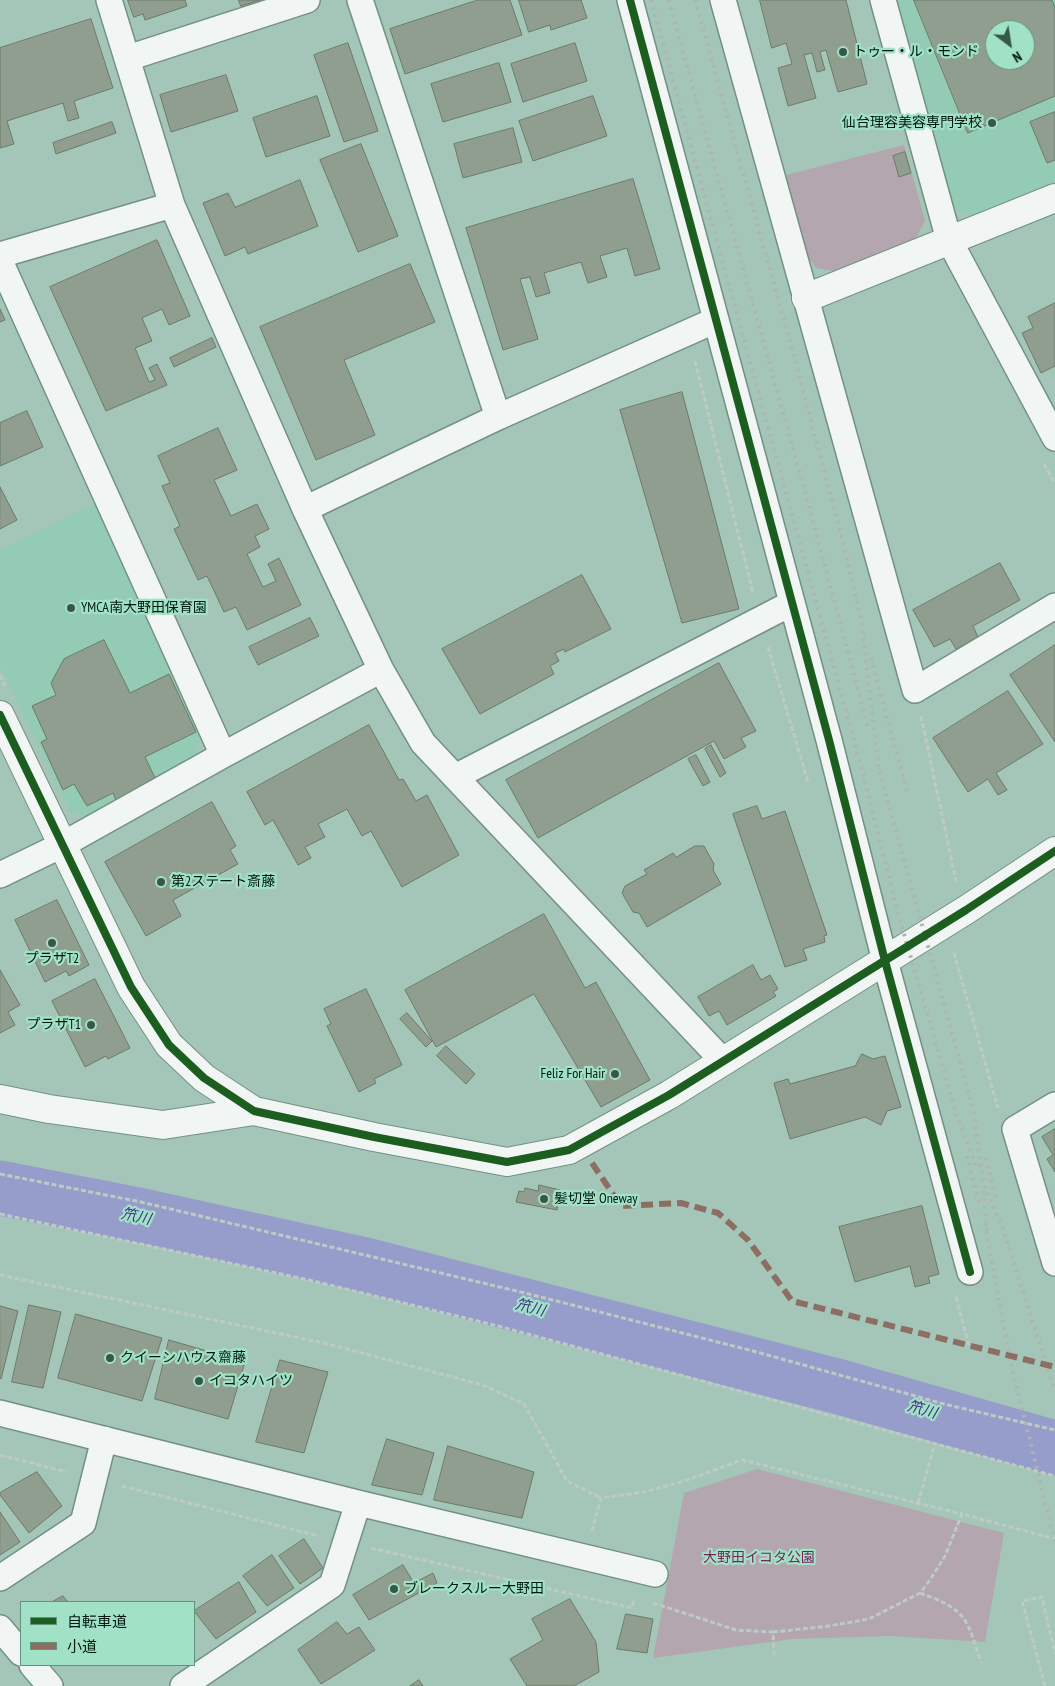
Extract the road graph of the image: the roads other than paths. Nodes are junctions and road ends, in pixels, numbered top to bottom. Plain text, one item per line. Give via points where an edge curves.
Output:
1 (109, 0) edge
2 (307, 0) edge
3 (360, 0) edge
4 (630, 0) edge
5 (723, 0) edge
6 (883, 0) edge
7 (128, 58) junction
8 (1055, 198) edge
9 (172, 205) junction
10 (949, 240) junction
11 (0, 255) edge
12 (0, 261) edge
13 (806, 298) junction
14 (716, 320) junction
15 (498, 418) junction
16 (1055, 438) edge
17 (305, 509) junction
18 (792, 603) junction
19 (1055, 606) edge
20 (381, 670) junction
21 (4, 704) edge
22 (223, 755) junction
23 (455, 777) junction
24 (62, 845) junction
25 (1055, 851) edge
26 (0, 875) edge
27 (885, 961) junction
28 (723, 1061) junction
29 (0, 1098) edge
30 (1055, 1105) edge
31 (254, 1111) junction
32 (1055, 1263) edge
33 (970, 1272) dead end
34 (0, 1412) edge
35 (104, 1439) junction
36 (358, 1503) junction
37 (655, 1574) dead end
38 (0, 1578) edge
39 (0, 1628) edge
40 (20, 1652) edge
41 (33, 1666) edge
42 (50, 1686) edge
43 (183, 1686) edge

1 - 7 street
2 - 7 street
3 - 15 street
4 - 14 street
5 - 13 street
6 - 10 street
7 - 9 street
8 - 10 street
9 - 11 street
9 - 17 street
10 - 13 street
10 - 16 street
12 - 22 street
13 - 19 street via 915,690
14 - 15 street
14 - 18 street
15 - 17 street
17 - 20 street
18 - 23 street
18 - 27 street
20 - 22 street
20 - 23 street via 423,744
21 - 24 street
22 - 24 street
23 - 28 street
24 - 26 street
24 - 31 street via 131,987 169,1045 204,1078
25 - 27 street
27 - 28 street
27 - 33 street
28 - 31 street via 669,1096 569,1150 507,1162
29 - 31 street via 49,1109 164,1125
30 - 32 street via 1015,1129
34 - 35 street
35 - 36 street
35 - 38 street via 83,1523
36 - 37 street
36 - 43 street via 332,1584
39 - 40 street
41 - 42 street

